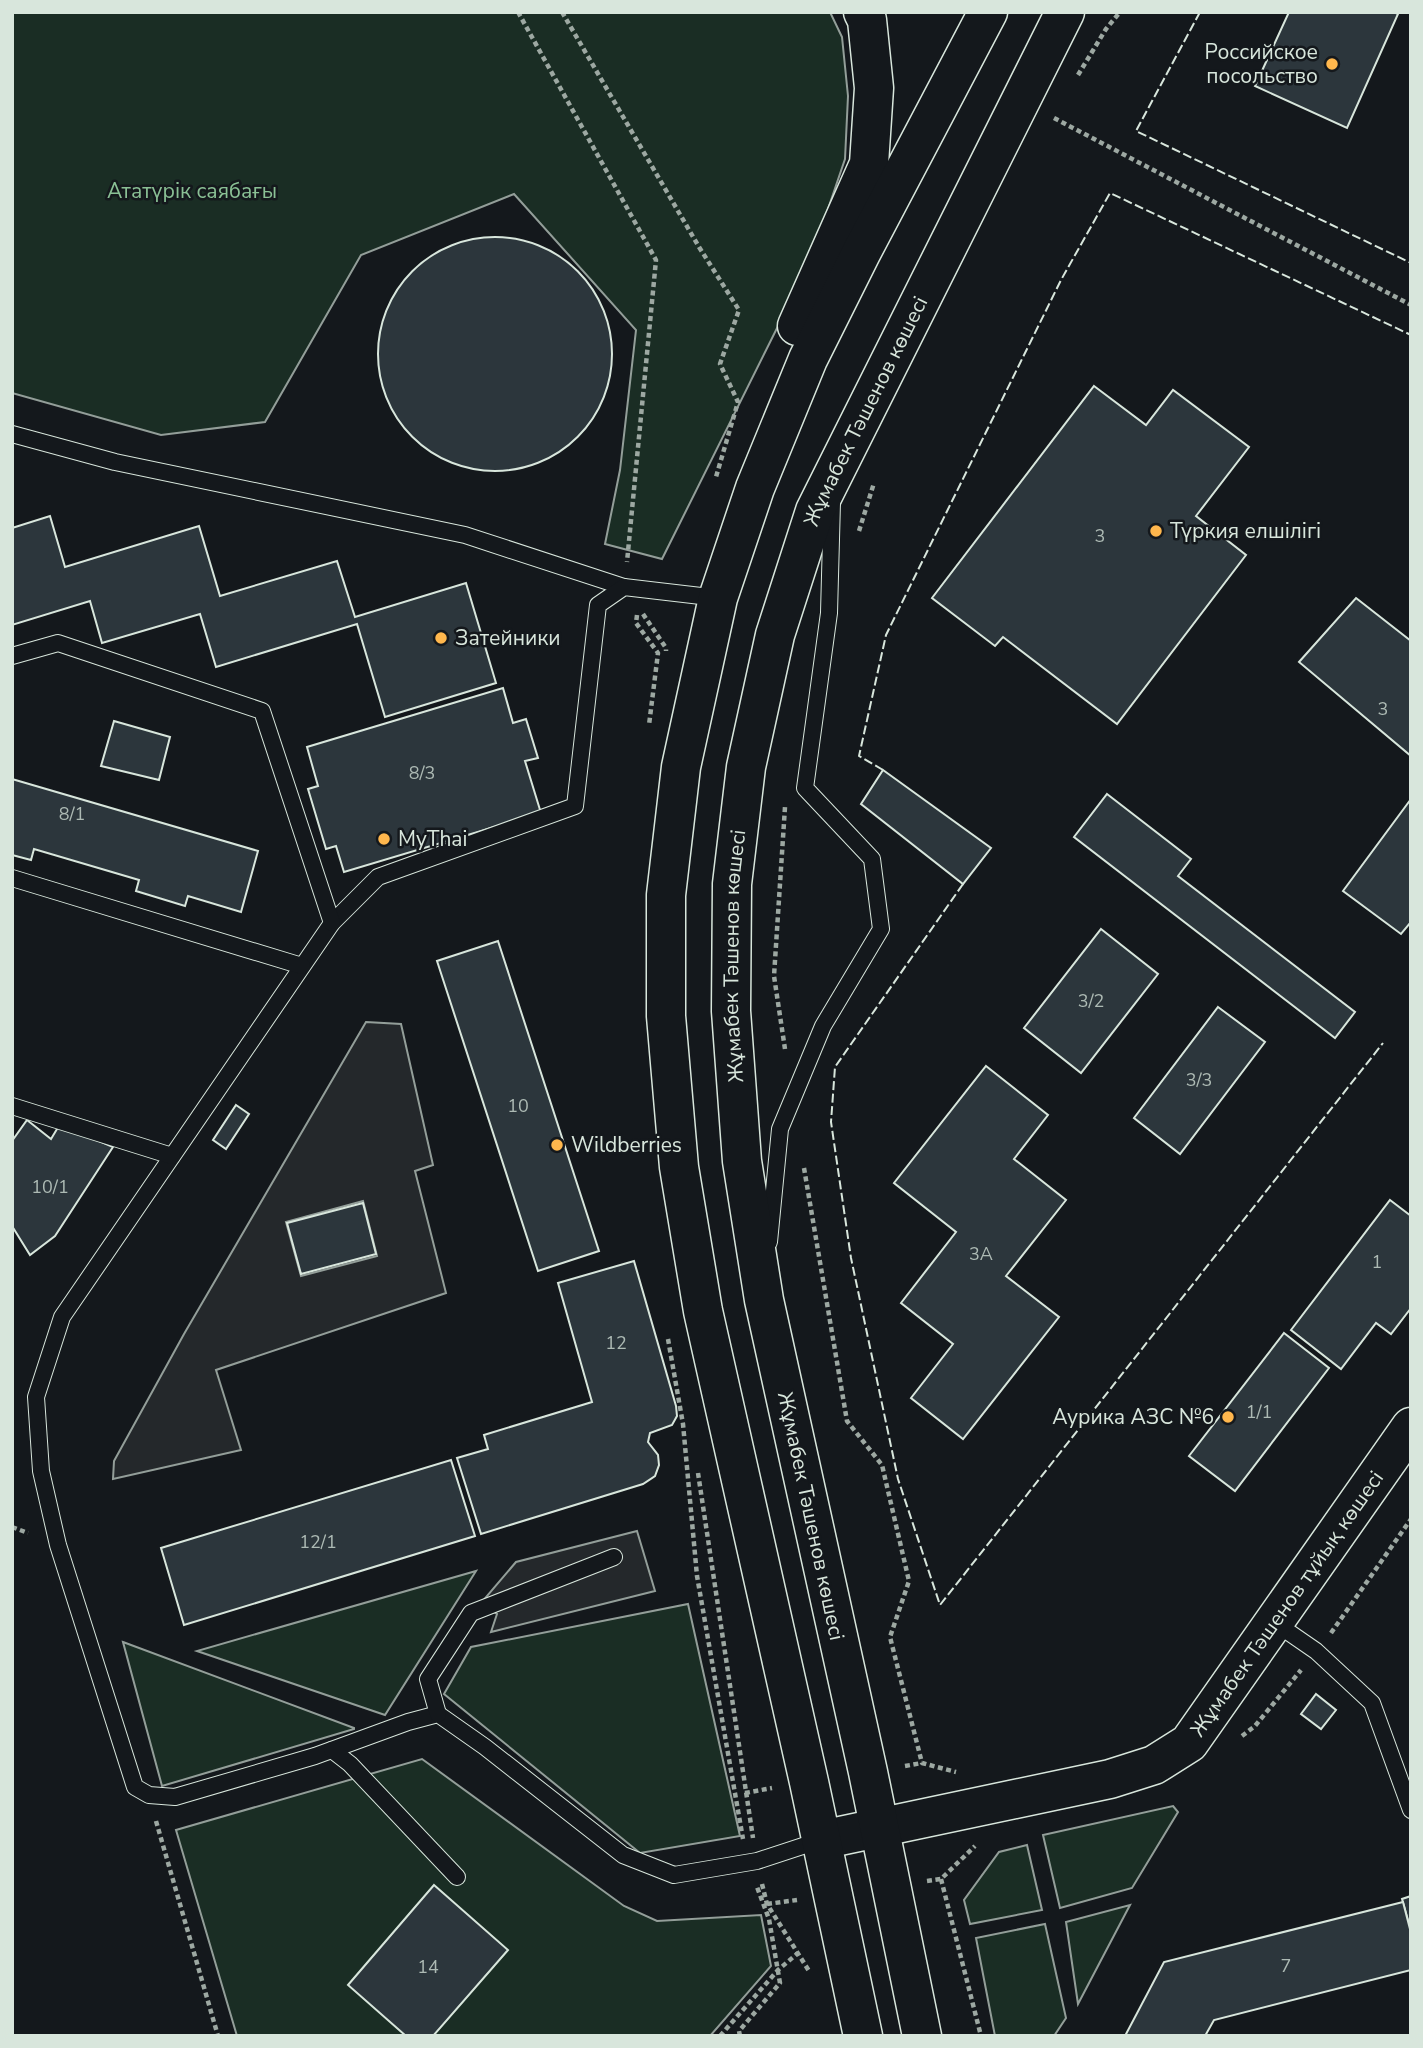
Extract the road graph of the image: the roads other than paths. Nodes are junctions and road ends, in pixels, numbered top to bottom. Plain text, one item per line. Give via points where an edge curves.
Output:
1 (863, 12) edge
2 (988, 12) edge
3 (1065, 12) edge
4 (12, 434) edge
5 (832, 477) junction
6 (624, 587) junction
7 (718, 598) junction
8 (12, 656) edge
9 (12, 878) edge
10 (331, 923) junction
11 (302, 966) junction
12 (12, 1106) edge
13 (172, 1156) junction
14 (764, 1300) junction
15 (1411, 1427) edge
16 (614, 1557) dead end
17 (1274, 1622) junction
18 (438, 1714) junction
19 (332, 1751) junction
20 (1411, 1810) edge
21 (879, 1829) junction
22 (821, 1840) junction
23 (457, 1877) dead end
24 (863, 2036) edge
25 (922, 2036) edge

1 - 7 main road via 874,88 869,164 752,425
2 - 7 main road via 808,359 755,488
3 - 5 main road, Жұмабек Тәшенов көшесі
4 - 6 lane via 115,462 465,535
5 - 14 main road, Жұмабек Тәшенов көшесі via 815,511 775,635 746,766 732,884 731,1012 741,1147
5 - 14 lane via 829,613 805,788 872,859 881,929 823,1026 780,1129
6 - 7 lane
6 - 10 lane via 598,605 575,806 378,877
7 - 22 main road via 681,767 666,895 666,1016 679,1167 703,1311
8 - 10 lane via 58,643 262,711
9 - 11 lane
10 - 11 lane
11 - 13 lane
12 - 13 lane
13 - 19 lane via 62,1317 36,1396 40,1471 58,1545 135,1787 149,1795 175,1797
14 - 21 main road, Жұмабек Тәшенов көшесі
15 - 17 main road, Жұмабек Тәшенов тұйық көшесі
16 - 18 lane via 471,1613 429,1679
17 - 20 lane via 1316,1651 1372,1703
17 - 21 main road, Жұмабек Тәшенов тұйық көшесі via 1189,1743 1154,1765 1110,1779
18 - 19 lane
18 - 22 lane via 623,1855 674,1875 757,1861
19 - 23 lane via 350,1764
21 - 22 main road, Жұмабек Тәшенов тұйық көшесі
21 - 25 main road, Жұмабек Тәшенов көшесі
22 - 24 main road

